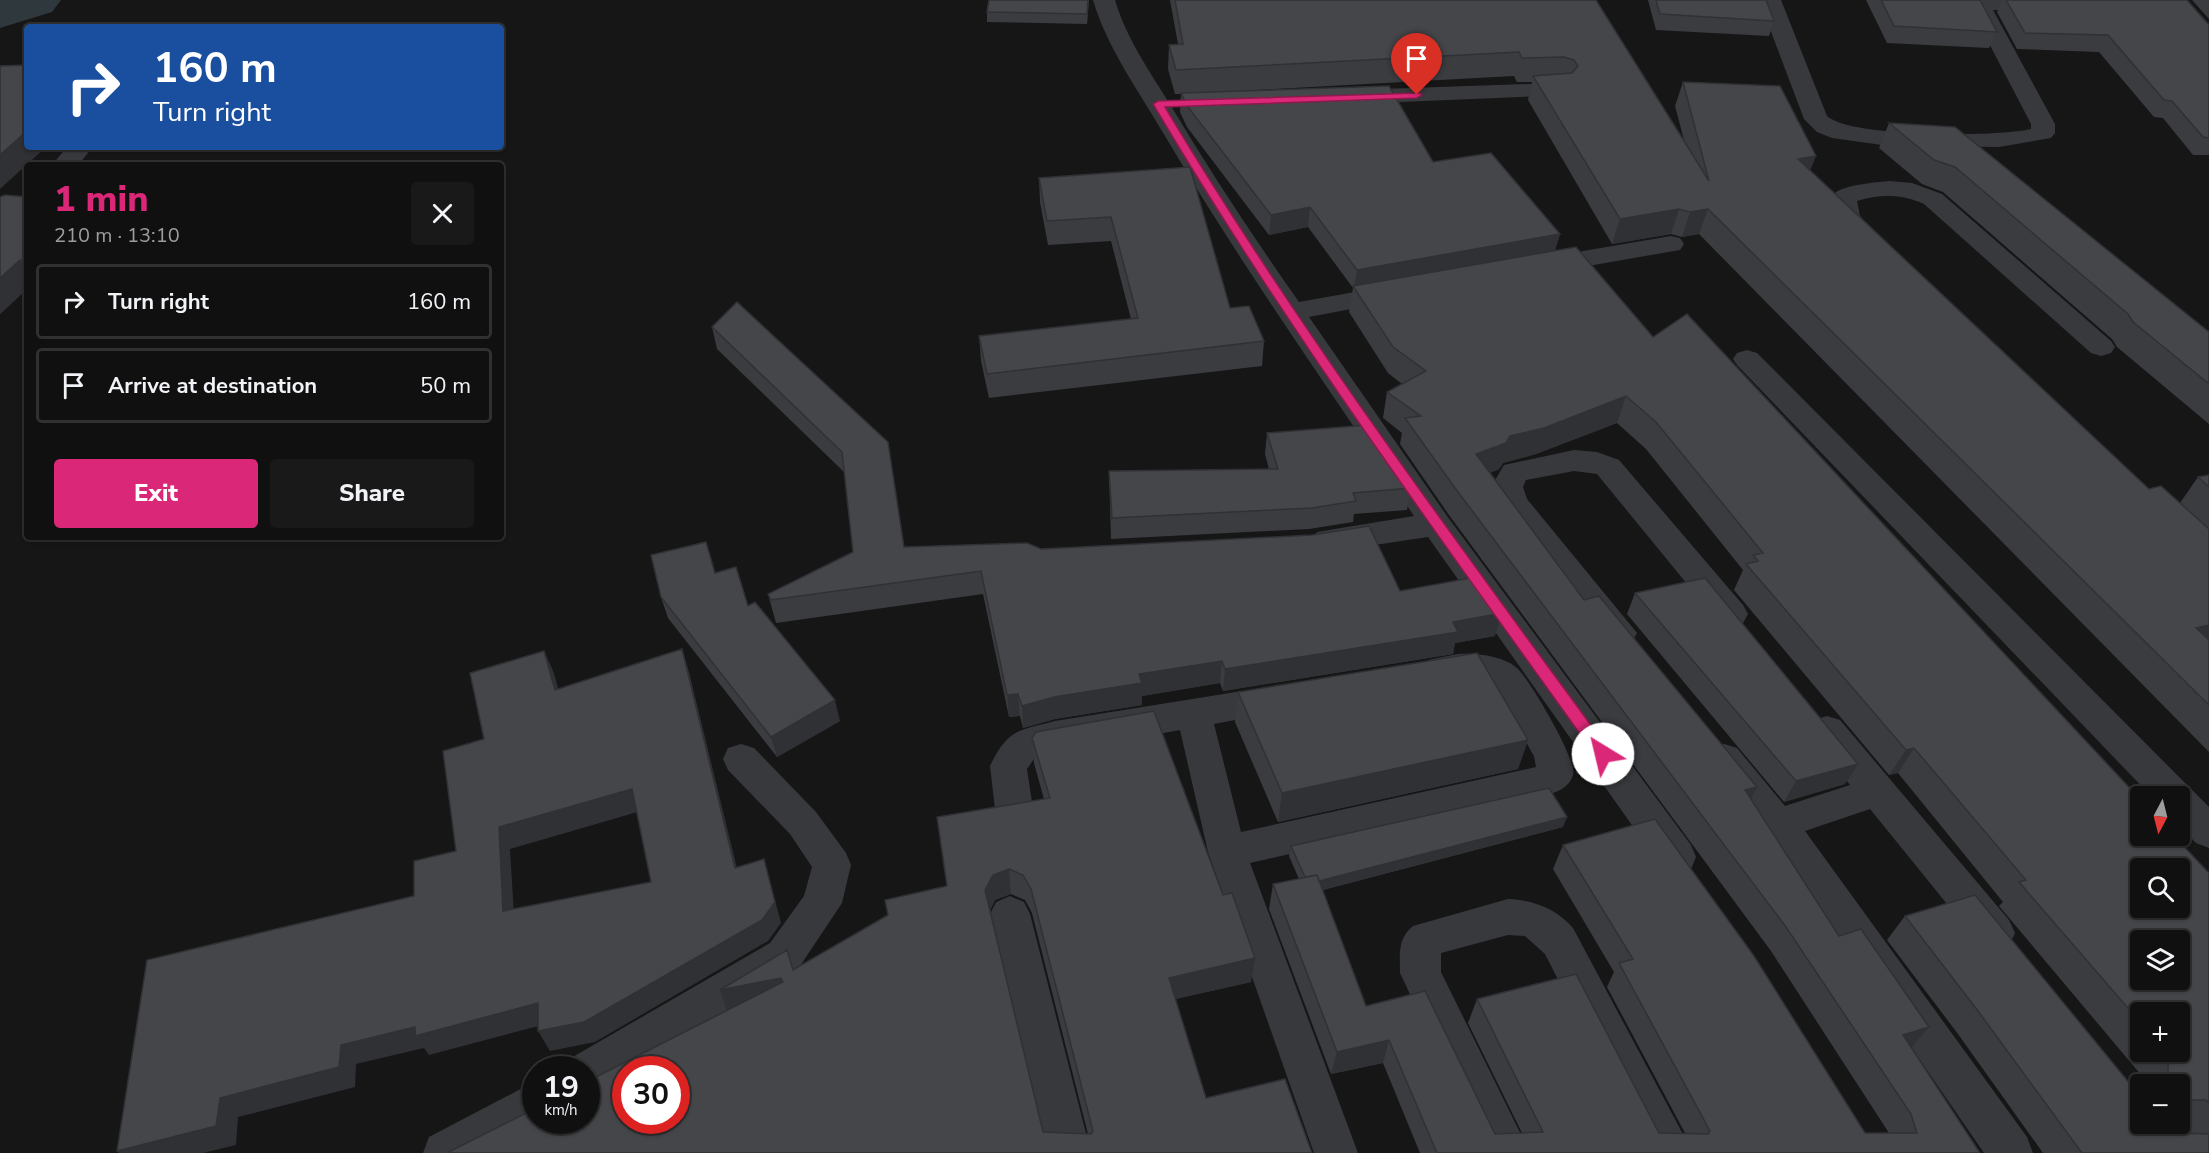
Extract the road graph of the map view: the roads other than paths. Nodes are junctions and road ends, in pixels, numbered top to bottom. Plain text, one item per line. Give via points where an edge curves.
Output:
1 (1104, 0) edge
2 (1770, 0) edge
3 (1978, 1) edge
4 (2062, 4) edge
5 (1558, 90) edge
6 (1335, 98) edge
7 (78, 150) edge
8 (67, 162) edge
9 (1671, 244) dead end
10 (1889, 258) edge
11 (1522, 269) edge
12 (1419, 289) edge
13 (1292, 312) junction
14 (2101, 347) dead end
15 (1747, 359) dead end
16 (1436, 524) junction
17 (1298, 543) edge
18 (1751, 638) edge
19 (1641, 659) edge
20 (1406, 676) edge
21 (1311, 693) edge
22 (1803, 701) edge
23 (1194, 714) junction
24 (1702, 733) edge
25 (741, 759) dead end
26 (2164, 786) edge
27 (1878, 791) junction
28 (1014, 809) edge
29 (2190, 812) edge
30 (1778, 825) junction
31 (2209, 832) edge
32 (1227, 852) junction
33 (1693, 879) edge
34 (1010, 914) dead end
35 (2013, 956) edge
36 (600, 1064) edge
37 (522, 1110) edge
38 (445, 1153) edge
39 (1069, 1153) edge
40 (1336, 1153) edge
41 (1508, 1153) edge
42 (1671, 1153) edge
43 (2011, 1153) edge

1 - 13 street via 1110,20 1170,104 1214,198
2 - 3 street via 1816,119 1826,128 1882,137 1945,140 2016,139 2043,133 2043,124
3 - 4 street
5 - 6 street
7 - 8 street
9 - 11 street
10 - 14 street via 1846,218 1845,197 1864,190 1920,191
12 - 13 street
13 - 16 street
15 - 26 street
16 - 17 street
16 - 33 street
18 - 19 street via 1608,467 1572,460 1515,472 1507,487 1512,503
20 - 32 street via 1474,666 1488,668 1506,679 1551,753 1554,775 1545,781
21 - 23 street
22 - 27 street
23 - 28 street via 1024,744 1008,766
23 - 32 street
24 - 30 street
25 - 36 street via 803,823 832,866 822,903 784,957
27 - 30 street
27 - 35 street
29 - 31 street
30 - 43 street
32 - 40 street
34 - 39 street
37 - 38 street
41 - 42 street via 1421,973 1419,952 1427,939 1508,917 1536,920 1559,941

